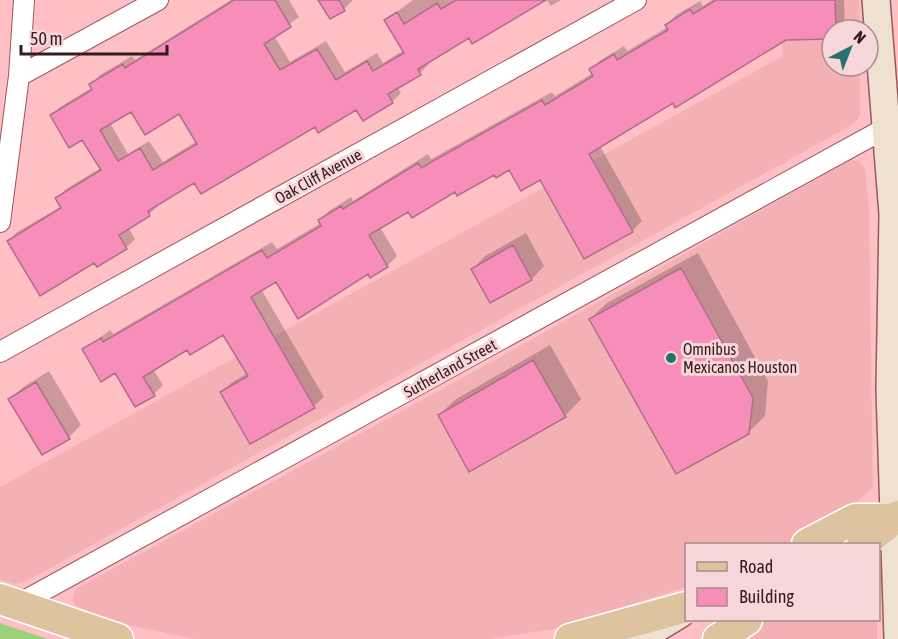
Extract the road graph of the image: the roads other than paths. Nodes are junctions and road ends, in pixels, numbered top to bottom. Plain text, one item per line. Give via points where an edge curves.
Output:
1 (24, 0) edge
2 (158, 0) edge
3 (636, 0) edge
4 (876, 0) edge
5 (19, 76) junction
6 (884, 129) junction
7 (0, 222) edge
8 (0, 352) edge
9 (895, 517) edge
10 (809, 543) edge
11 (863, 543) edge
12 (8, 603) edge
13 (685, 610) edge
14 (685, 610) edge
15 (745, 621) edge
16 (119, 638) edge
17 (898, 638) edge
18 (570, 639) edge
19 (639, 639) edge
20 (718, 639) edge

1 - 5 street
2 - 5 street
3 - 8 street, Oak Cliff Avenue
4 - 6 main road
5 - 7 street
6 - 9 main road via 892,214 890,390
6 - 12 street, Sutherland Street
9 - 10 main road via 855,519
9 - 11 main road
9 - 17 main road
12 - 16 main road
13 - 18 main road
14 - 19 main road
15 - 20 main road

